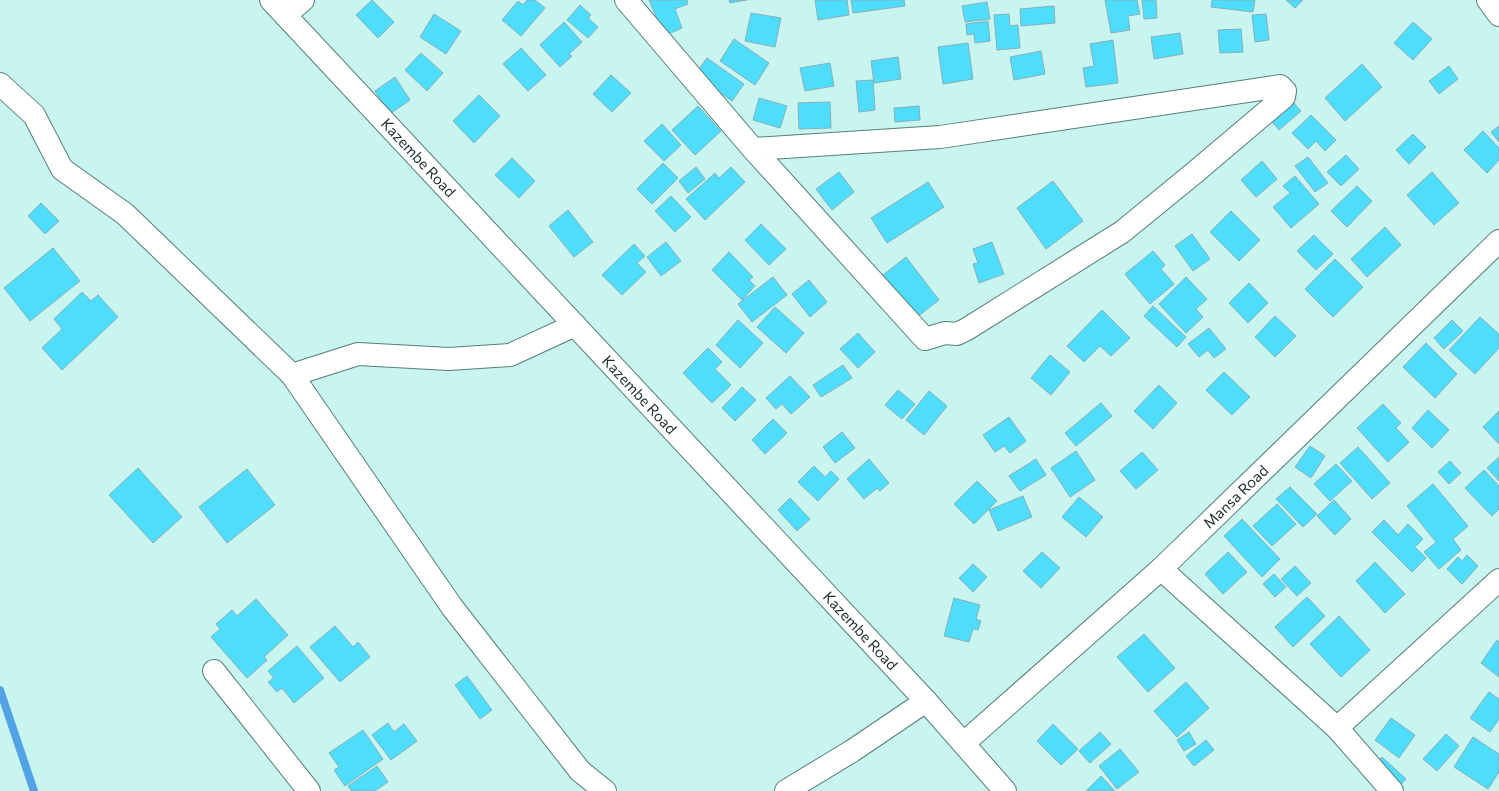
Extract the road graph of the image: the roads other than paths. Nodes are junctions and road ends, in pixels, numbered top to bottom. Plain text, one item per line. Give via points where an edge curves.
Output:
1 (303, 0) edge
2 (626, 0) edge
3 (1488, 0) edge
4 (278, 7) edge
5 (1499, 15) edge
6 (0, 84) edge
7 (753, 149) junction
8 (1499, 241) edge
9 (574, 326) junction
10 (292, 375) junction
11 (1161, 569) junction
12 (1499, 580) edge
13 (214, 672) dead end
14 (926, 701) junction
15 (1338, 728) junction
16 (964, 743) junction
17 (309, 791) edge
18 (605, 791) edge
19 (786, 791) edge
20 (1005, 791) edge
21 (1392, 791) edge

1 - 4 street
2 - 7 street
3 - 5 street
4 - 9 street, Kazembe Road
6 - 10 street via 34,116 62,169 125,214
7 - 7 street via 925,339 945,333 957,334 967,329 1122,232 1284,97 1285,91 1280,86 940,137
8 - 11 street, Mansa Road
9 - 10 street via 510,355 449,359 358,354
9 - 14 street, Kazembe Road
10 - 18 street via 452,607 580,771
11 - 15 street
11 - 16 street, Mansa Road
12 - 15 street
13 - 17 street
14 - 16 street, Kazembe Road
14 - 19 street via 852,751
15 - 21 street
16 - 20 street, Kazembe Road

